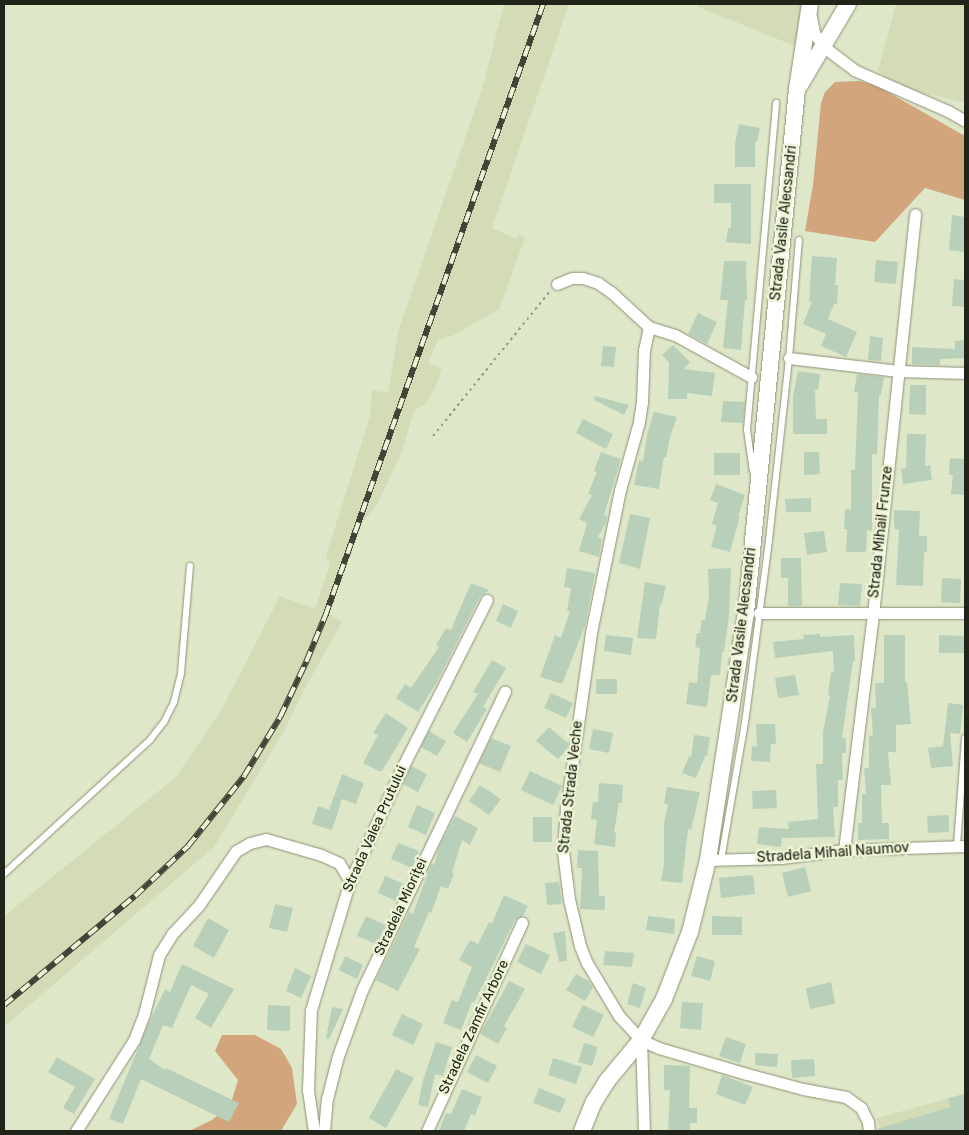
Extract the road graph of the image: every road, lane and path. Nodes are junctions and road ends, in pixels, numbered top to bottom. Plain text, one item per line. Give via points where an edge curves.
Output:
1 (848, 4) edge
2 (809, 7) edge
3 (824, 47) junction
4 (798, 89) junction
5 (776, 104) dead end
6 (965, 121) edge
7 (915, 214) dead end
8 (799, 240) dead end
9 (557, 284) joint
10 (649, 327) junction
11 (789, 358) junction
12 (898, 371) junction
13 (965, 373) edge
14 (751, 377) junction
15 (433, 436) dead end
16 (757, 502) junction
17 (190, 566) dead end
18 (487, 600) dead end
19 (759, 613) junction
20 (965, 614) edge
21 (873, 615) junction
22 (505, 691) dead end
23 (965, 738) edge
24 (961, 846) edge
25 (844, 850) junction
26 (715, 860) junction
27 (4, 874) edge
28 (350, 880) junction
29 (522, 923) dead end
30 (641, 1040) junction
31 (76, 1131) edge
32 (314, 1131) edge
33 (324, 1131) edge
34 (427, 1131) edge
35 (582, 1131) edge
36 (644, 1131) edge
37 (869, 1131) edge

1 - 3 main road
2 - 3 street via 814,33
2 - 4 main road, Strada Vasile Alecsandri
3 - 4 main road
3 - 6 street via 854,70
4 - 16 main road, Strada Vasile Alecsandri
5 - 14 lane
7 - 12 street, Strada Mihail Frunze
8 - 11 lane
9 - 10 street via 572,278 598,283
9 - 15 path
10 - 14 street via 675,335
10 - 30 street, Strada Strada Veche via 644,350 642,402 590,633 563,850 569,900 583,954 619,1016
11 - 12 street
11 - 19 lane
12 - 13 street
12 - 21 street, Strada Mihail Frunze
14 - 16 lane via 747,430
16 - 26 main road, Strada Vasile Alecsandri
17 - 27 lane via 181,672 174,702 164,722 150,740
18 - 28 street, Strada Valea Prutului
19 - 21 street
19 - 26 lane via 745,723
20 - 21 street
21 - 25 street, Strada Mihail Frunze
22 - 33 street, Stradela Mioriței via 362,990 338,1056 327,1099
23 - 24 lane, Stradela Mihail Naumov
24 - 25 street, Stradela Mihail Naumov
25 - 26 street, Stradela Mihail Naumov via 781,858
26 - 30 main road, Strada Vasile Alecsandri via 677,969
28 - 31 street via 338,863 266,839 250,842 236,851 159,955 134,1040
28 - 32 street, Strada Valea Prutului via 311,1010 308,1090
29 - 34 street, Stradela Zamfir Arbore
30 - 35 main road, Strada Vasile Alecsandri via 607,1081
30 - 36 street
30 - 37 street, Strada Strada Veche via 667,1051 802,1089 835,1093 861,1108

